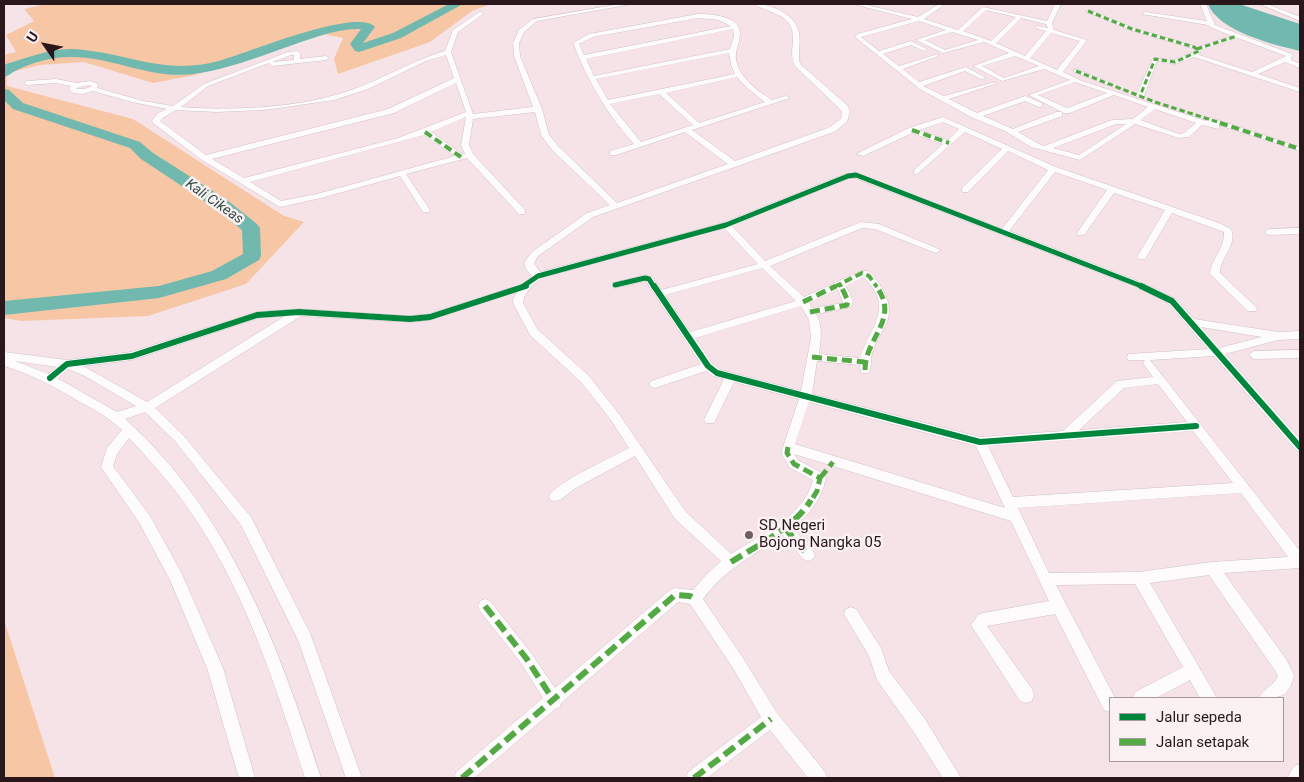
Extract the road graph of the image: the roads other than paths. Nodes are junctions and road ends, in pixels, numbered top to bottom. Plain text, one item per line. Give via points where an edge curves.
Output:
1 (629, 4) edge
2 (756, 4) edge
3 (856, 4) edge
4 (892, 4) edge
5 (942, 4) edge
6 (1058, 4) edge
7 (1202, 4) edge
8 (1264, 4) edge
9 (883, 10) junction
10 (1088, 11) dead end
11 (481, 13) dead end
12 (1145, 14) dead end
13 (919, 19) junction
14 (1017, 19) junction
15 (1300, 19) edge
16 (1210, 23) junction
17 (1050, 26) junction
18 (736, 27) junction
19 (956, 31) junction
20 (1237, 36) junction
21 (984, 40) junction
22 (992, 43) junction
23 (732, 50) junction
24 (448, 52) junction
25 (1195, 52) junction
26 (1017, 53) junction
27 (878, 54) junction
28 (326, 58) dead end
29 (581, 58) junction
30 (1027, 58) junction
31 (1284, 60) junction
32 (1046, 66) junction
33 (1300, 66) edge
34 (898, 68) junction
35 (1076, 71) dead end
36 (1059, 72) junction
37 (1252, 74) junction
38 (739, 75) junction
39 (593, 78) junction
40 (458, 79) junction
41 (1076, 80) junction
42 (27, 83) dead end
43 (918, 85) junction
44 (1300, 90) edge
45 (660, 92) junction
46 (1114, 93) junction
47 (1140, 96) junction
48 (786, 98) dead end
49 (943, 99) junction
50 (606, 103) junction
51 (771, 103) junction
52 (1154, 106) junction
53 (174, 108) junction
54 (538, 109) junction
55 (470, 115) junction
56 (976, 116) junction
57 (1134, 121) junction
58 (1201, 122) junction
59 (698, 126) junction
60 (1216, 127) dead end
61 (964, 129) junction
62 (687, 130) junction
63 (912, 130) junction
64 (425, 132) junction
65 (1012, 132) junction
66 (949, 143) junction
67 (640, 145) junction
68 (1045, 148) junction
69 (1006, 149) junction
70 (1300, 149) edge
71 (613, 154) dead end
72 (860, 154) dead end
73 (465, 156) junction
74 (205, 158) junction
75 (732, 164) junction
76 (1053, 169) junction
77 (917, 172) dead end
78 (402, 174) junction
79 (244, 181) junction
80 (1112, 189) junction
81 (965, 190) dead end
82 (616, 206) junction
83 (1170, 209) junction
84 (426, 210) dead end
85 (522, 212) dead end
86 (726, 225) junction
87 (1300, 230) edge
88 (1005, 231) junction
89 (1269, 232) dead end
90 (1081, 233) dead end
91 (936, 250) dead end
92 (1142, 257) dead end
93 (764, 265) junction
94 (538, 276) junction
95 (615, 284) dead end
96 (840, 284) junction
97 (526, 286) junction
98 (660, 293) junction
99 (807, 307) junction
100 (1252, 309) dead end
101 (299, 312) junction
102 (1190, 322) junction
103 (1300, 335) edge
104 (689, 336) junction
105 (1278, 336) junction
106 (1218, 352) junction
107 (1300, 354) edge
108 (1254, 355) dead end
109 (4, 356) edge
110 (812, 357) junction
111 (1132, 357) dead end
112 (4, 362) edge
113 (67, 364) junction
114 (1148, 364) dead end
115 (708, 366) junction
116 (731, 377) junction
117 (50, 378) junction
118 (1161, 380) junction
119 (655, 384) dead end
120 (806, 395) junction
121 (147, 407) junction
122 (116, 417) junction
123 (710, 420) dead end
124 (1196, 426) junction
125 (129, 430) junction
126 (1067, 434) junction
127 (980, 442) junction
128 (788, 447) junction
129 (1300, 447) edge
130 (636, 450) junction
131 (833, 462) junction
132 (820, 478) junction
133 (1244, 488) junction
134 (555, 496) dead end
135 (1008, 503) junction
136 (1015, 517) junction
137 (784, 527) junction
138 (808, 555) dead end
139 (731, 562) junction
140 (1300, 562) edge
141 (1212, 568) junction
142 (1139, 578) junction
143 (1045, 579) junction
144 (695, 599) junction
145 (485, 606) dead end
146 (1060, 606) junction
147 (850, 614) dead end
148 (1193, 670) junction
149 (1026, 696) dead end
150 (1143, 697) edge
151 (1207, 697) edge
152 (1268, 697) edge
153 (554, 701) junction
154 (1109, 702) edge
155 (771, 719) junction
156 (1300, 772) edge
157 (247, 778) edge
158 (313, 778) edge
159 (354, 778) edge
160 (462, 778) edge
161 (694, 778) edge
162 (818, 778) edge
163 (953, 778) edge
164 (1295, 778) edge

1 - 54 street via 538,19 521,31 516,42 516,56
2 - 75 street via 774,10 792,23 798,65 839,101 845,116 831,130
3 - 9 street
4 - 9 street
5 - 13 street
6 - 17 street
7 - 16 street
8 - 15 street
9 - 13 street
10 - 25 street
11 - 24 street via 455,31
12 - 16 street
13 - 19 street
13 - 27 street via 858,36
14 - 17 street
14 - 19 street via 985,8
14 - 22 street
16 - 20 street
17 - 30 street
17 - 36 street via 1084,40
18 - 23 street
18 - 29 street
18 - 29 street via 722,18 708,15 591,35 576,43
19 - 21 street
19 - 21 street via 919,40 945,52
20 - 25 street
20 - 31 street via 1286,53 1290,57
21 - 22 street
22 - 26 street
23 - 38 street
23 - 39 street
24 - 40 street
24 - 53 street via 419,62 372,86 332,98 243,110
25 - 37 street
25 - 47 street via 1175,62 1155,59
26 - 30 street
26 - 32 street via 976,66 1004,80
27 - 34 street
27 - 34 street via 911,43 936,55
28 - 53 street via 297,62 297,53 293,53 206,85
29 - 39 street
30 - 32 street
31 - 33 street
31 - 37 street
32 - 36 street
34 - 43 street
35 - 47 street
36 - 41 street
37 - 44 street
38 - 45 street
38 - 51 street
39 - 50 street
40 - 55 street
40 - 74 street via 391,111
41 - 46 street
41 - 46 street via 1032,94 1067,111
42 - 53 street via 94,83 92,89
43 - 49 street
43 - 49 street via 966,69 993,83
45 - 50 street
45 - 59 street
46 - 52 street
47 - 70 street
48 - 51 street
49 - 56 street
50 - 67 street
51 - 59 street
52 - 57 street
52 - 58 street
53 - 74 street via 156,121
54 - 55 street
54 - 82 street via 546,136 555,148
55 - 64 street
55 - 73 street
56 - 65 street
56 - 65 street via 1026,98 1059,114
57 - 58 street via 1180,136
57 - 68 street via 1115,122
57 - 68 street via 1080,158
58 - 60 street
59 - 62 street
61 - 63 street via 943,119
61 - 66 street
61 - 69 street
62 - 67 street
62 - 75 street
63 - 66 street
63 - 72 street
64 - 73 street
64 - 79 street
65 - 68 street
66 - 77 street
67 - 71 street
69 - 76 street
69 - 81 street
73 - 78 street
73 - 85 street
74 - 79 street
75 - 82 street
76 - 80 street
76 - 88 street
78 - 79 street via 285,204
78 - 84 street
80 - 83 street
80 - 90 street
82 - 94 street via 590,215 535,254 529,263
83 - 92 street
83 - 100 street via 1228,231 1229,237 1214,267 1215,274
86 - 88 street via 856,175
86 - 93 street
86 - 94 street
87 - 89 street
88 - 102 street via 1153,291 1172,301
91 - 93 street via 868,224
93 - 98 street
93 - 99 street
94 - 97 street
95 - 98 street via 645,278
96 - 99 street
96 - 99 street via 848,301 846,305
96 - 110 street via 866,273 884,299 883,322 866,353 864,366
97 - 101 street via 424,318
97 - 130 street via 518,304 534,332 585,379
98 - 104 street
99 - 104 street
99 - 110 street via 816,332
101 - 113 street via 257,315 132,356
101 - 121 street
102 - 105 street
102 - 106 street
103 - 105 street
104 - 115 street
105 - 106 street
106 - 111 street
106 - 129 street
107 - 108 street
109 - 113 street
110 - 120 street
112 - 117 street
113 - 117 street
113 - 121 street via 88,372
114 - 118 street
115 - 116 street
115 - 119 street
116 - 120 street
116 - 123 street
117 - 122 street
118 - 124 street
118 - 126 street via 1121,384
120 - 127 street
120 - 128 street
121 - 122 street
121 - 159 street via 179,438 246,521 305,638
122 - 125 street
124 - 126 street
124 - 133 street
125 - 157 street via 113,451 107,467 145,520 176,577 216,668
125 - 158 street via 162,464 190,501 239,582 291,705
126 - 127 street
127 - 135 street
128 - 131 street
128 - 132 street via 787,453 792,461
130 - 134 street
130 - 139 street via 680,515
131 - 132 street
131 - 136 street
132 - 137 street via 813,500
133 - 135 street
133 - 140 street
135 - 136 street
136 - 143 street
137 - 138 street
137 - 139 street
139 - 144 street via 708,581
140 - 141 street
141 - 142 street
141 - 152 street via 1286,675 1284,684
142 - 143 street
142 - 148 street
143 - 146 street
144 - 153 street via 675,595
144 - 155 street via 738,662
145 - 153 street via 526,658
146 - 149 street via 983,620 978,625
146 - 154 street
147 - 163 street via 876,653 882,675
148 - 150 street
148 - 151 street
153 - 160 street
155 - 161 street
155 - 162 street
156 - 164 street

